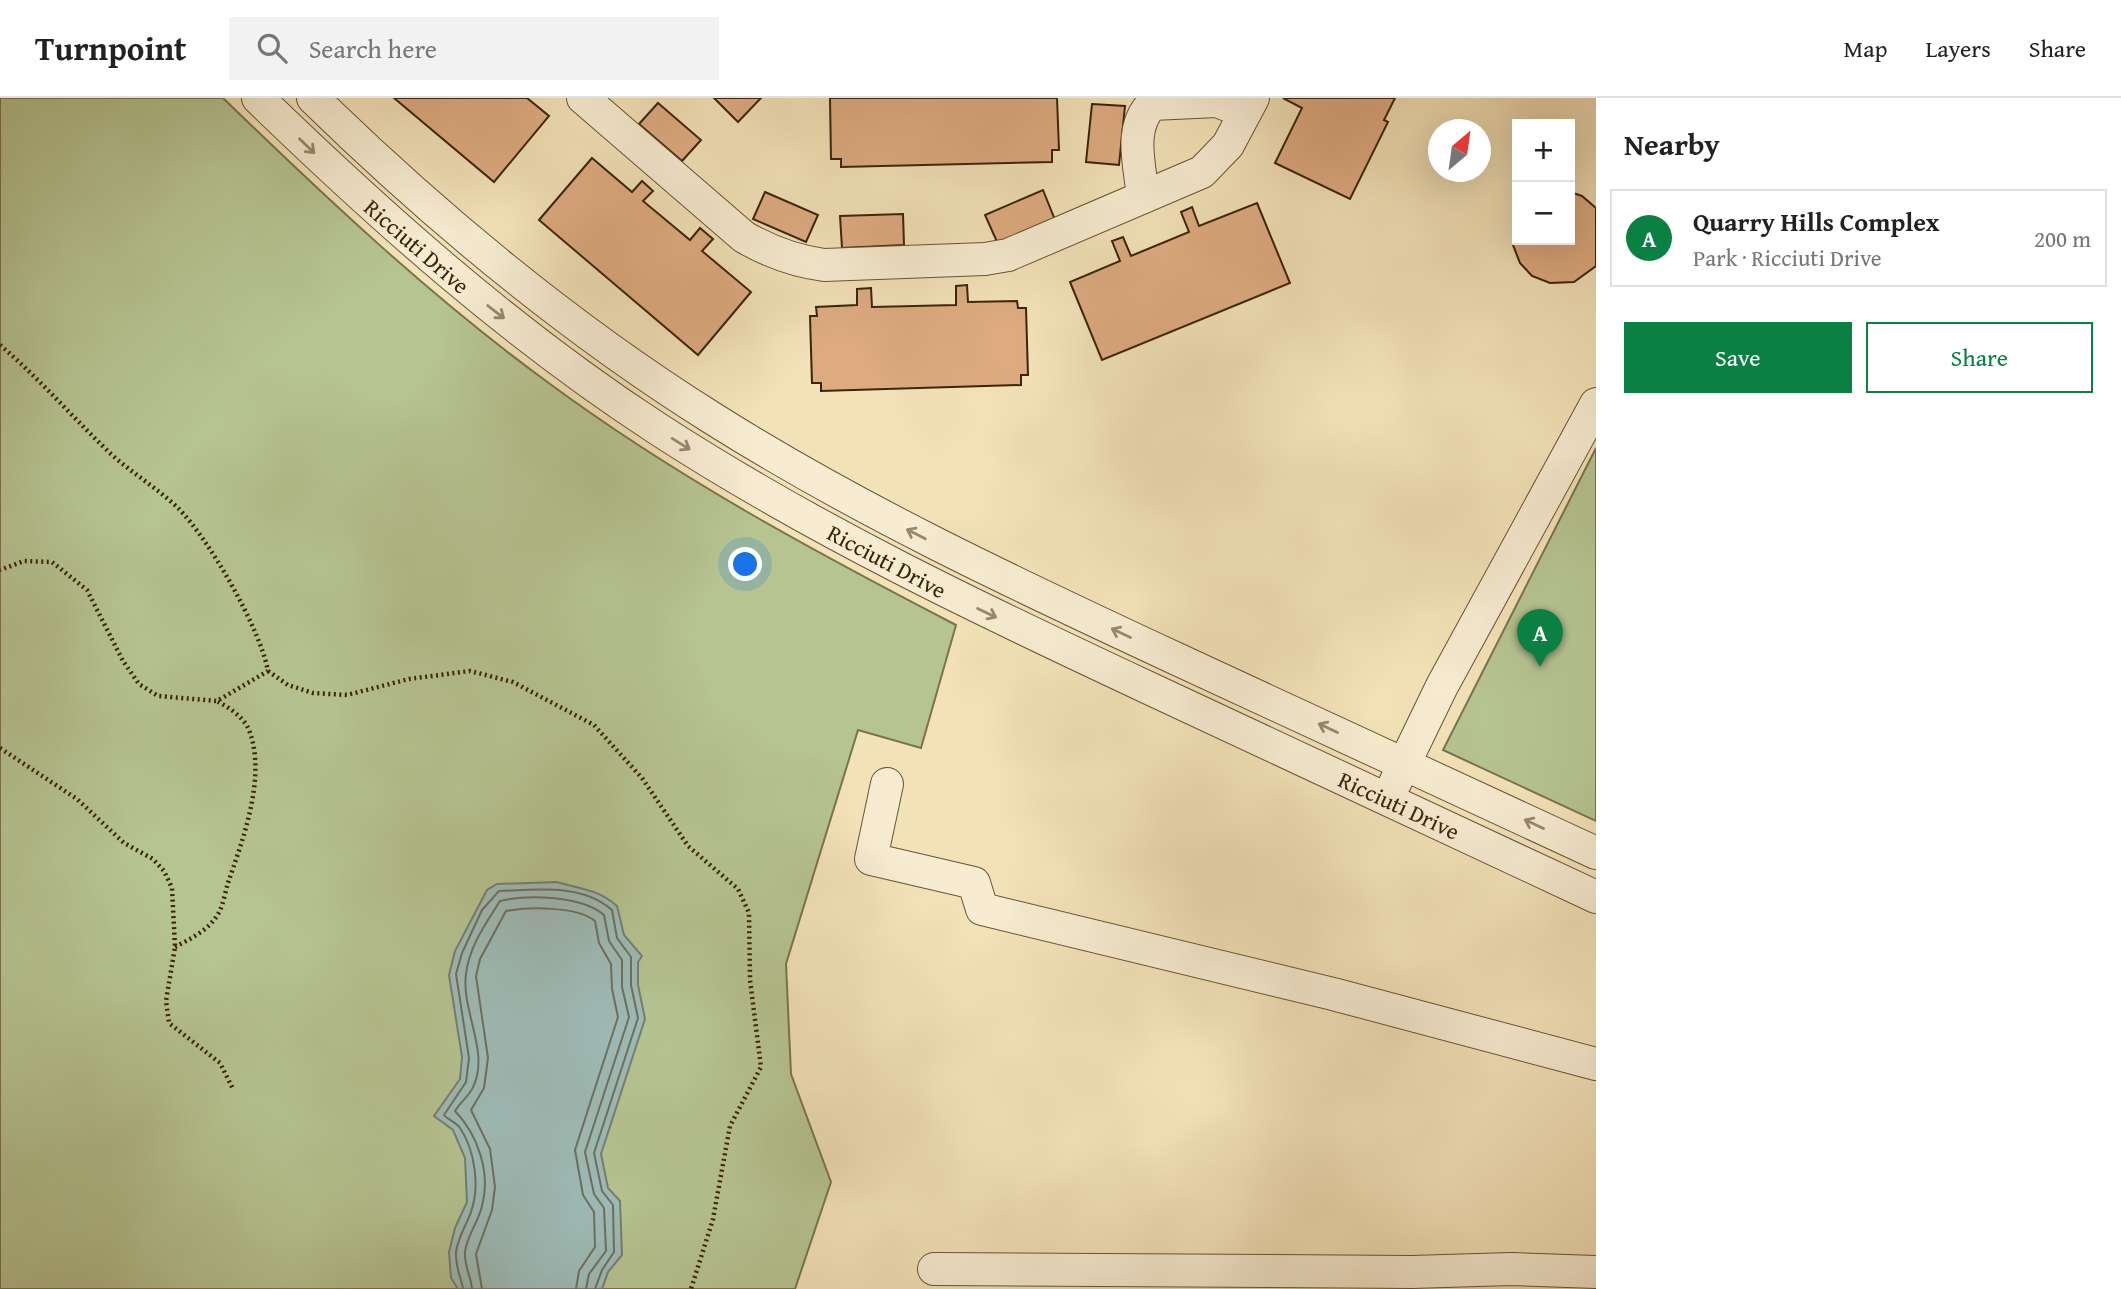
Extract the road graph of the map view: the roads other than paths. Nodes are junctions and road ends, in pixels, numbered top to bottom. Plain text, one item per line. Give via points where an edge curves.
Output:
1 (258, 98) edge
2 (313, 98) edge
3 (583, 98) edge
4 (1249, 105) edge
5 (1143, 197) junction
6 (1596, 404) edge
7 (1404, 764) junction
8 (887, 784) dead end
9 (1387, 800) junction
10 (1596, 853) edge
11 (1596, 897) edge
12 (1596, 1064) edge
13 (934, 1269) dead end
14 (1596, 1272) edge
15 (972, 1279) edge
16 (1190, 1280) edge
17 (1368, 1281) edge

1 -> 9 street, Ricciuti Drive via 366,202 467,289 562,363 681,443 823,527 963,601
7 -> 2 street, Ricciuti Drive via 974,564 741,436 640,370 531,289 424,201
3 - 5 street via 744,237 800,262 985,260 1008,255
4 - 5 street via 1216,160 1202,172
4 - 5 street via 1217,101 1152,104 1142,114 1136,134
6 - 7 street
7 - 9 street
10 -> 7 street, Ricciuti Drive
8 - 12 street via 871,859 974,883 982,909
9 - 11 street, Ricciuti Drive
13 - 15 street
14 - 17 street via 1522,1269
15 - 16 street
16 - 17 street

